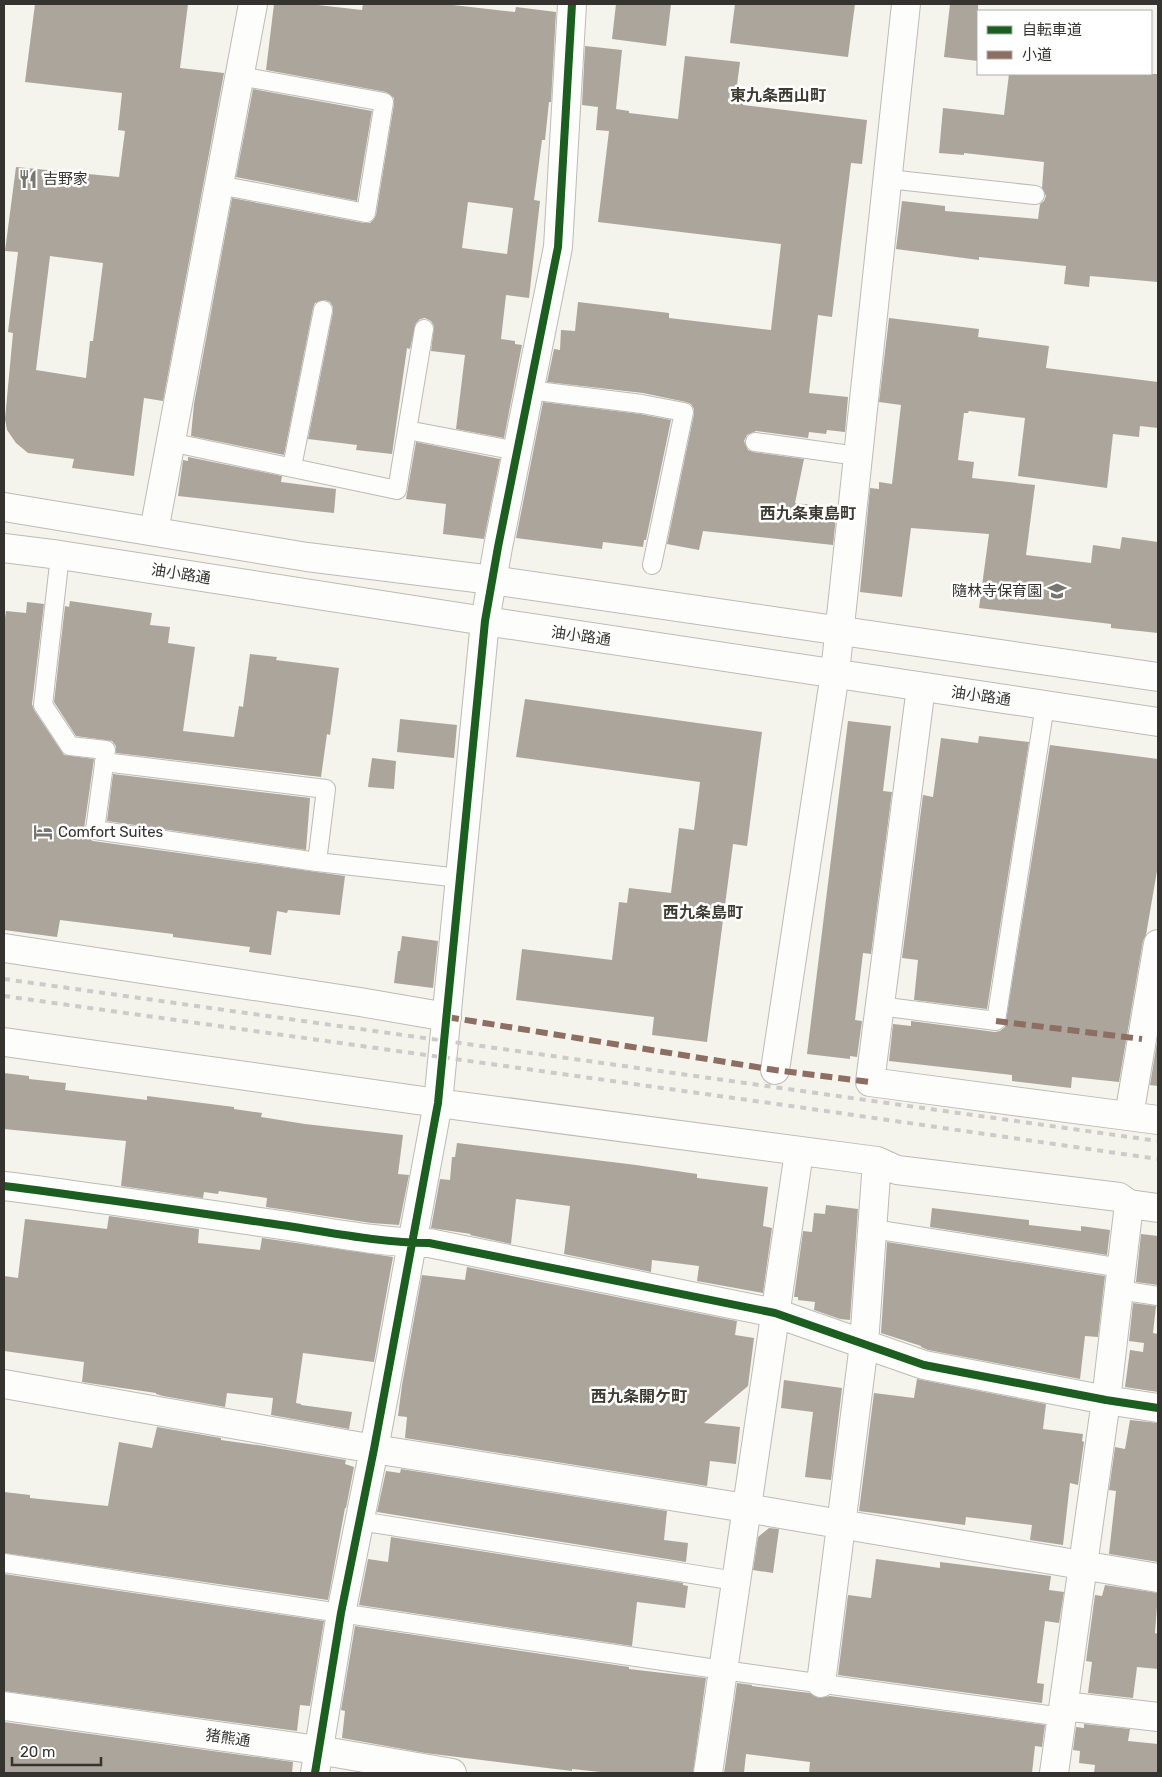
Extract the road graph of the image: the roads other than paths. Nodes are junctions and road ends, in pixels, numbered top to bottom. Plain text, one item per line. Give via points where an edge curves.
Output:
1 (253, 4) edge
2 (572, 4) edge
3 (906, 4) edge
4 (239, 76) junction
5 (888, 179) junction
6 (219, 185) junction
7 (1034, 195) dead end
8 (323, 310) dead end
9 (424, 329) dead end
10 (529, 390) junction
11 (407, 430) junction
12 (170, 442) junction
13 (754, 442) dead end
14 (517, 451) junction
15 (858, 456) junction
16 (292, 467) junction
17 (4, 507) edge
18 (154, 531) junction
19 (4, 548) edge
20 (60, 555) junction
21 (652, 565) dead end
22 (492, 580) junction
23 (485, 622) junction
24 (840, 632) junction
25 (835, 673) junction
26 (1158, 677) edge
27 (921, 687) junction
28 (1046, 705) junction
29 (1158, 722) edge
30 (104, 762) junction
31 (317, 862) junction
32 (460, 878) junction
33 (1158, 944) edge
34 (4, 948) edge
35 (879, 1006) junction
36 (1153, 1008) edge
37 (447, 1017) junction
38 (4, 1042) edge
39 (775, 1070) dead end
40 (438, 1103) junction
41 (1129, 1116) junction
42 (1158, 1120) edge
43 (799, 1152) junction
44 (878, 1161) junction
45 (4, 1186) edge
46 (1129, 1204) junction
47 (1158, 1208) edge
48 (872, 1229) junction
49 (412, 1243) junction
50 (1120, 1279) junction
51 (1158, 1296) edge
52 (775, 1313) junction
53 (864, 1344) junction
54 (4, 1384) edge
55 (1106, 1400) junction
56 (1158, 1408) edge
57 (374, 1448) junction
58 (746, 1508) junction
59 (360, 1521) junction
60 (842, 1525) junction
61 (4, 1563) edge
62 (1084, 1566) junction
63 (1158, 1578) edge
64 (736, 1581) junction
65 (341, 1613) junction
66 (723, 1670) junction
67 (821, 1683) junction
68 (4, 1706) edge
69 (1063, 1711) junction
70 (1158, 1717) edge
71 (316, 1762) edge
72 (452, 1773) edge
73 (708, 1773) edge
74 (1054, 1773) edge

1 - 4 street
2 - 10 street via 558,247
3 - 5 street
4 - 6 street
4 - 6 lane via 384,102 366,213
5 - 7 lane
5 - 15 street
6 - 12 street
8 - 16 lane
9 - 11 lane
10 - 14 street
10 - 21 lane via 684,412
11 - 14 lane
11 - 16 lane via 396,490
12 - 16 lane
12 - 18 street
13 - 15 lane
14 - 22 street
15 - 24 street
17 - 18 street
18 - 22 street via 307,557
19 - 20 street, 油小路通
20 - 23 street, 油小路通
20 - 30 lane via 43,705 70,746 106,750
22 - 23 street
22 - 24 street
23 - 25 street, 油小路通
23 - 32 street
24 - 25 street
24 - 26 street
25 - 27 street, 油小路通
25 - 39 street
27 - 28 street, 油小路通
27 - 35 street
28 - 29 street, 油小路通
28 - 35 lane via 996,1021
30 - 31 lane via 95,830
30 - 31 lane via 326,789
31 - 32 lane
32 - 37 street
33 - 36 street
34 - 37 street
35 - 41 street via 870,1082
36 - 41 street
37 - 40 street
38 - 40 street
40 - 43 street
40 - 49 street
41 - 42 street
43 - 44 street
43 - 52 street
44 - 46 street via 897,1170 1119,1197
44 - 48 street
45 - 49 street
46 - 47 street
46 - 50 street
48 - 50 lane
48 - 53 street
49 - 52 street via 429,1243
49 - 57 street
50 - 51 lane
50 - 55 street
52 - 53 street
52 - 58 street
53 - 55 street via 924,1365
53 - 60 street
54 - 57 street
55 - 56 street
55 - 62 street
57 - 58 street
57 - 59 street
58 - 60 street
58 - 64 street
59 - 64 lane
59 - 65 street
60 - 62 street
60 - 67 street
61 - 65 lane
62 - 63 street
62 - 69 street
64 - 66 street
65 - 66 lane
65 - 71 street
66 - 67 lane
66 - 73 street
67 - 69 lane
68 - 71 street, 猪熊通
69 - 70 street
69 - 74 street
71 - 72 street, 猪熊通

